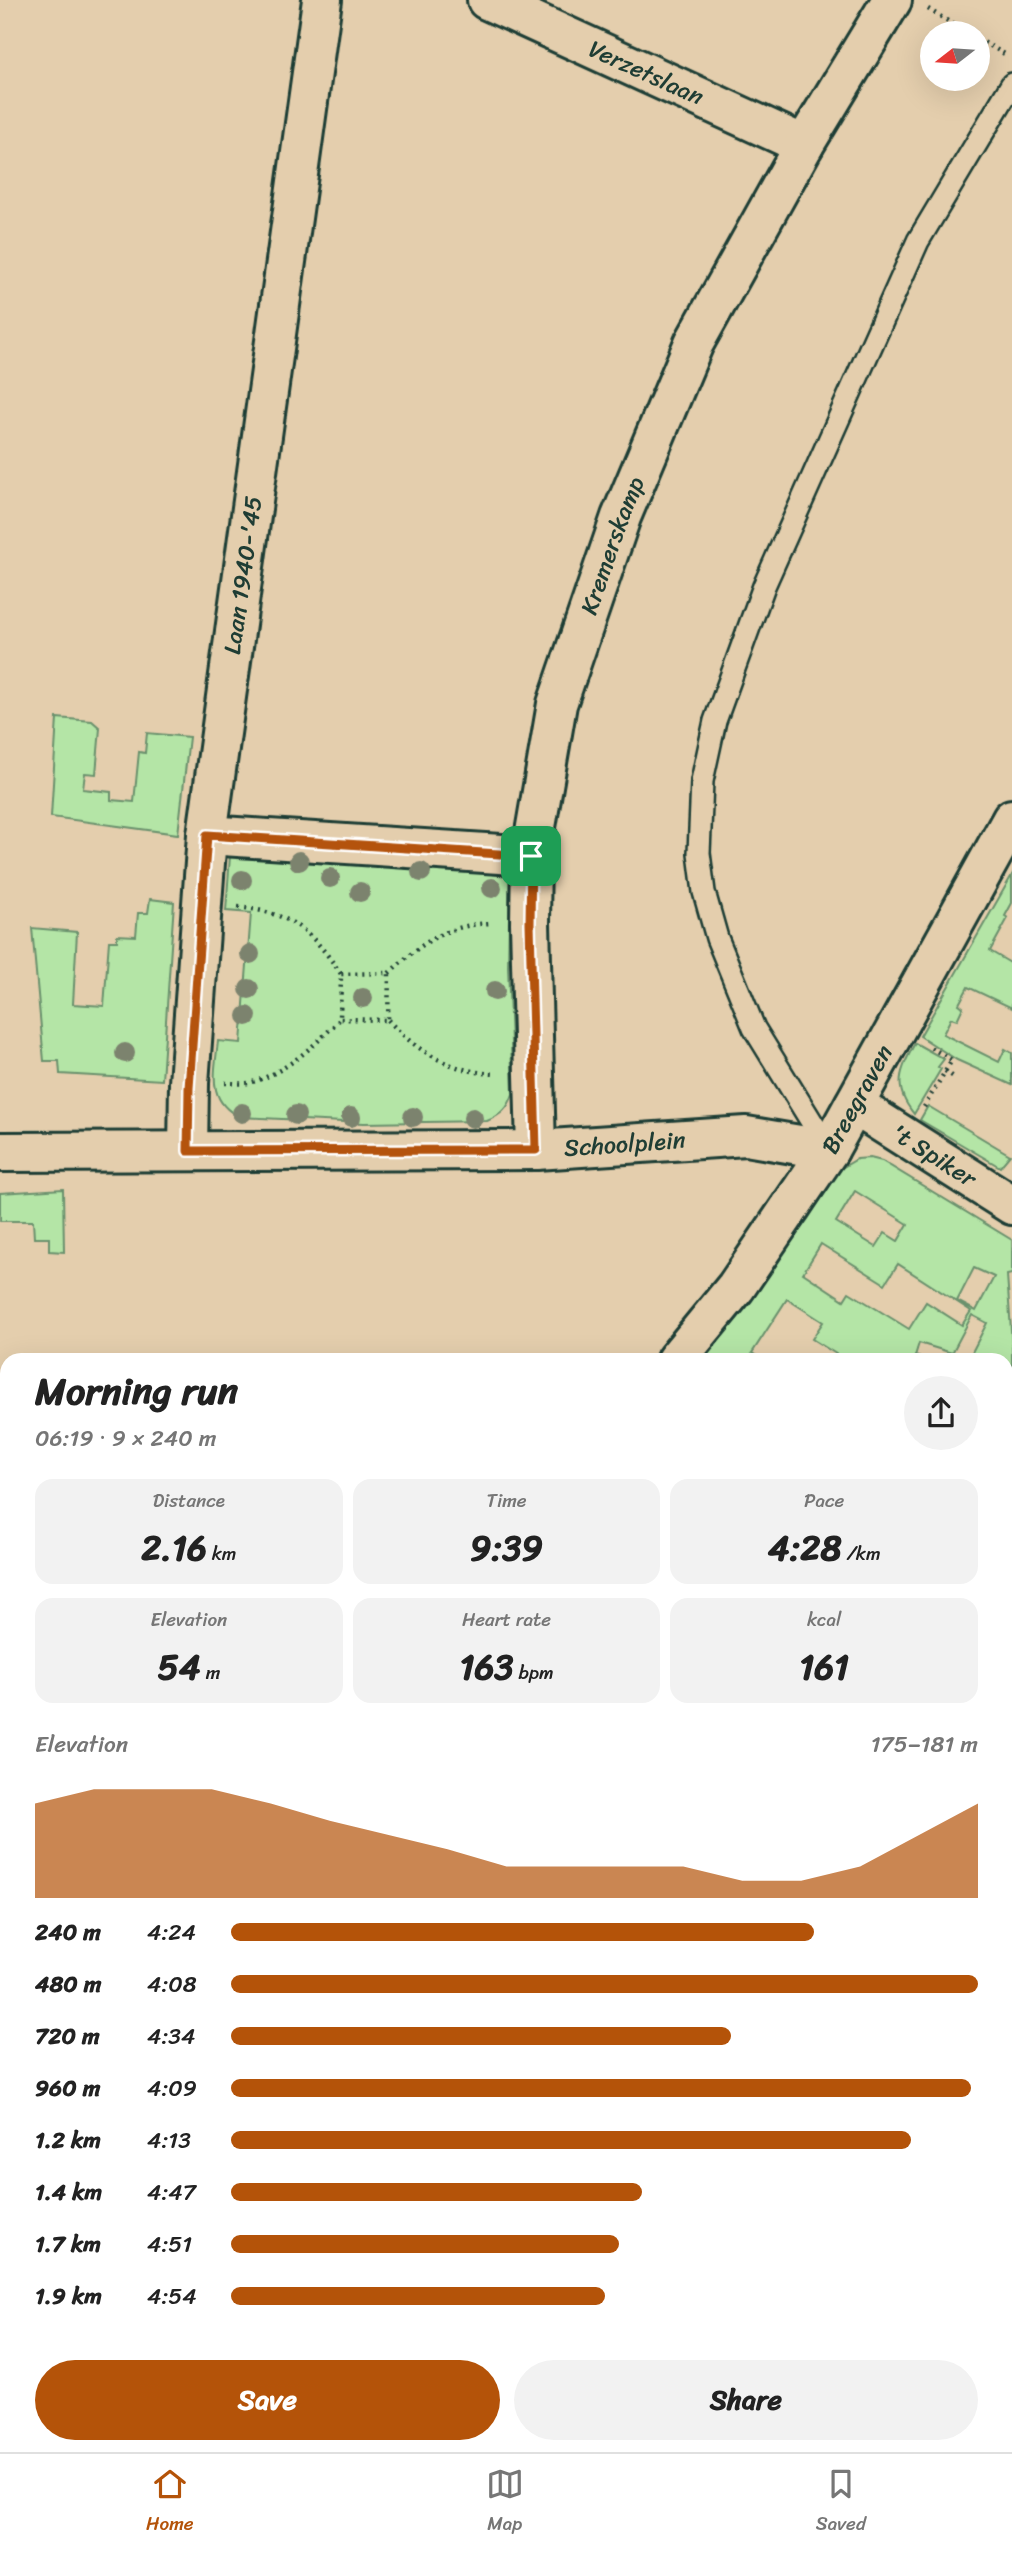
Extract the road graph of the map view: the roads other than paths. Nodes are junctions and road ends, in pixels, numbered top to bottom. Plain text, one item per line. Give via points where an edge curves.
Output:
1 (322, 0) edge
2 (486, 0) edge
3 (908, 3) edge
4 (1012, 84) edge
5 (804, 145) junction
6 (1012, 819) edge
7 (207, 835) junction
8 (531, 856) junction
9 (854, 1105) junction
10 (536, 1150) junction
11 (829, 1150) junction
12 (188, 1151) junction
13 (0, 1152) edge
14 (1012, 1205) edge
15 (682, 1353) edge

1 - 7 street, Laan 1940-'45
2 - 5 street, Verzetslaan
3 - 5 street, Kremerskamp
4 - 11 lane via 918,241 764,586 715,721 702,781 699,853 716,939 754,1028
5 - 8 street, Kremerskamp via 694,343 621,517 557,704
6 - 9 street, Breegraven
7 - 8 street
7 - 12 street, Laan 1940-'45
8 - 10 street, Kremerskamp
9 - 11 street, Breegraven
9 - 14 street, 't Spiker
10 - 11 street, Schoolplein via 746,1136
10 - 12 street, Schoolplein
11 - 15 street, Breegraven via 736,1287
12 - 13 street, Schoolplein

